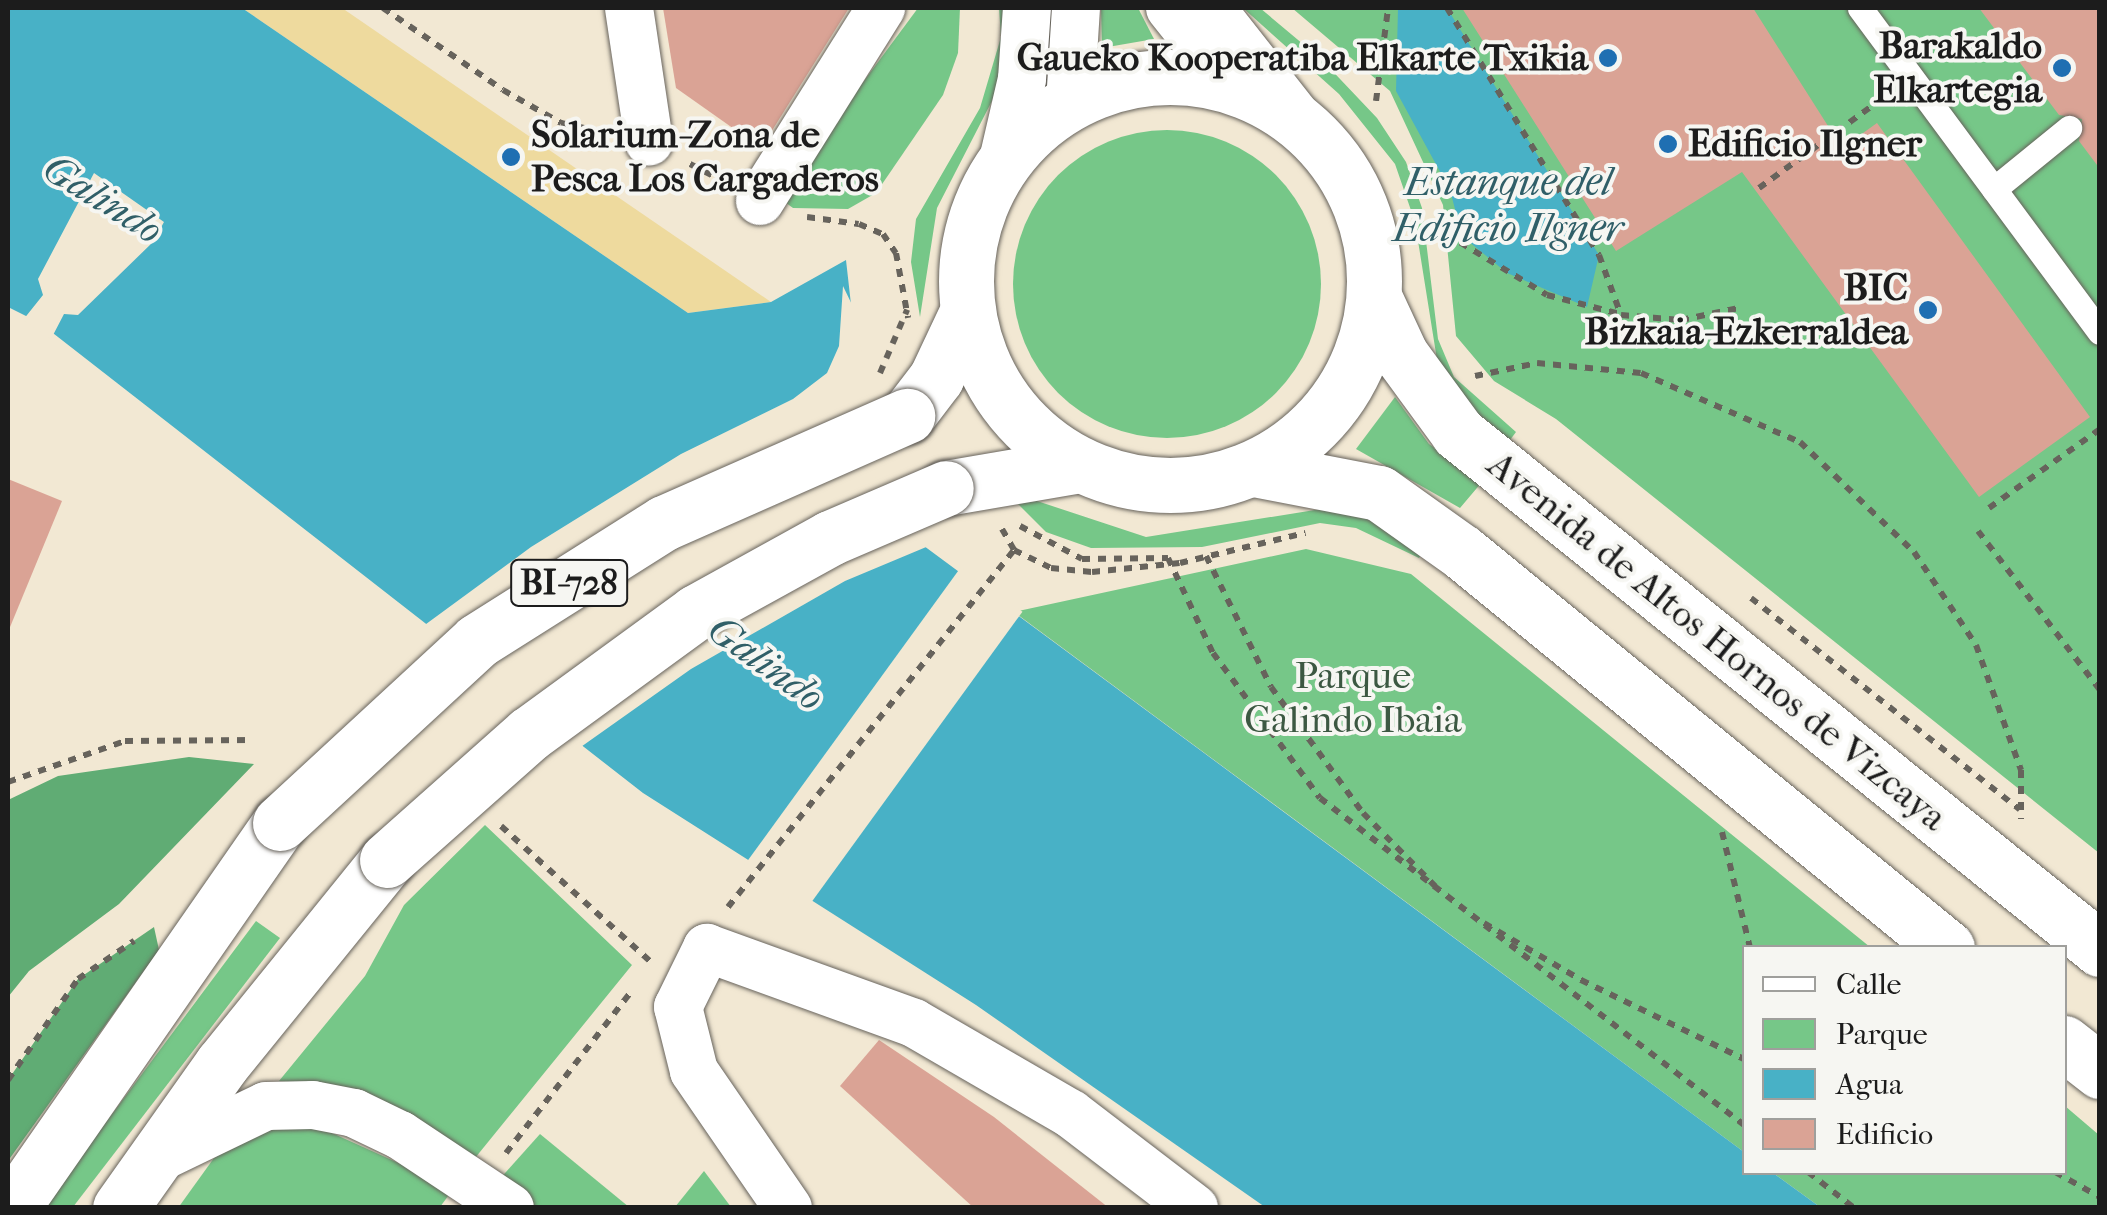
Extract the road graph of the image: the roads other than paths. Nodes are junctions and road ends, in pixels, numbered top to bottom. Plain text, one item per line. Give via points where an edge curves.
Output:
1 (629, 8) edge
2 (881, 8) edge
3 (1027, 8) edge
4 (1076, 8) edge
5 (1170, 8) edge
6 (1211, 8) edge
7 (1860, 8) edge
8 (1233, 86) junction
9 (1070, 103) junction
10 (1302, 125) junction
11 (2069, 128) dead end
12 (649, 142) road end
13 (1002, 165) junction
14 (1994, 189) junction
15 (760, 201) road end
16 (1376, 299) junction
17 (967, 312) junction
18 (2100, 332) edge
19 (1080, 465) junction
20 (1254, 469) junction
21 (2029, 892) junction
22 (2100, 920) edge
23 (1944, 945) edge
24 (2100, 949) edge
25 (2067, 1045) edge
26 (2100, 1071) edge
27 (154, 1160) junction
28 (12, 1208) edge
29 (120, 1208) edge
30 (510, 1208) edge
31 (788, 1208) edge
32 (1194, 1208) edge

1 - 12 street
2 - 15 street
3 - 13 street via 1022,79
4 - 9 street
5 - 8 street
6 - 10 street
7 - 14 lane
8 - 9 main road via 1178,77 1141,80
8 - 10 main road
9 - 13 main road via 1032,130
10 - 16 main road via 1346,174 1370,234
11 - 14 lane
13 - 17 main road via 978,210 966,260
14 - 18 lane
16 - 20 main road via 1363,352 1338,401 1300,440
16 - 21 main road, Avenida de Altos Hornos de Vizcaya via 1401,355 1458,433
17 - 19 main road via 988,374 1026,428
17 - 28 main road, BI-728, bridge via 936,378 907,416 664,523 477,641 280,823
19 - 20 main road via 1137,484 1196,485
19 - 27 main road, BI-728, bridge via 946,488 830,538 696,612 529,734 387,860
20 - 23 main road via 1379,493 1462,552
21 - 22 street
21 - 24 main road, Avenida de Altos Hornos de Vizcaya
25 - 26 main road
27 - 29 main road, BI-728
27 - 30 street via 266,1106 354,1113 444,1160
31 - 32 street via 694,1071 678,1007 693,951 914,1023 1071,1114

